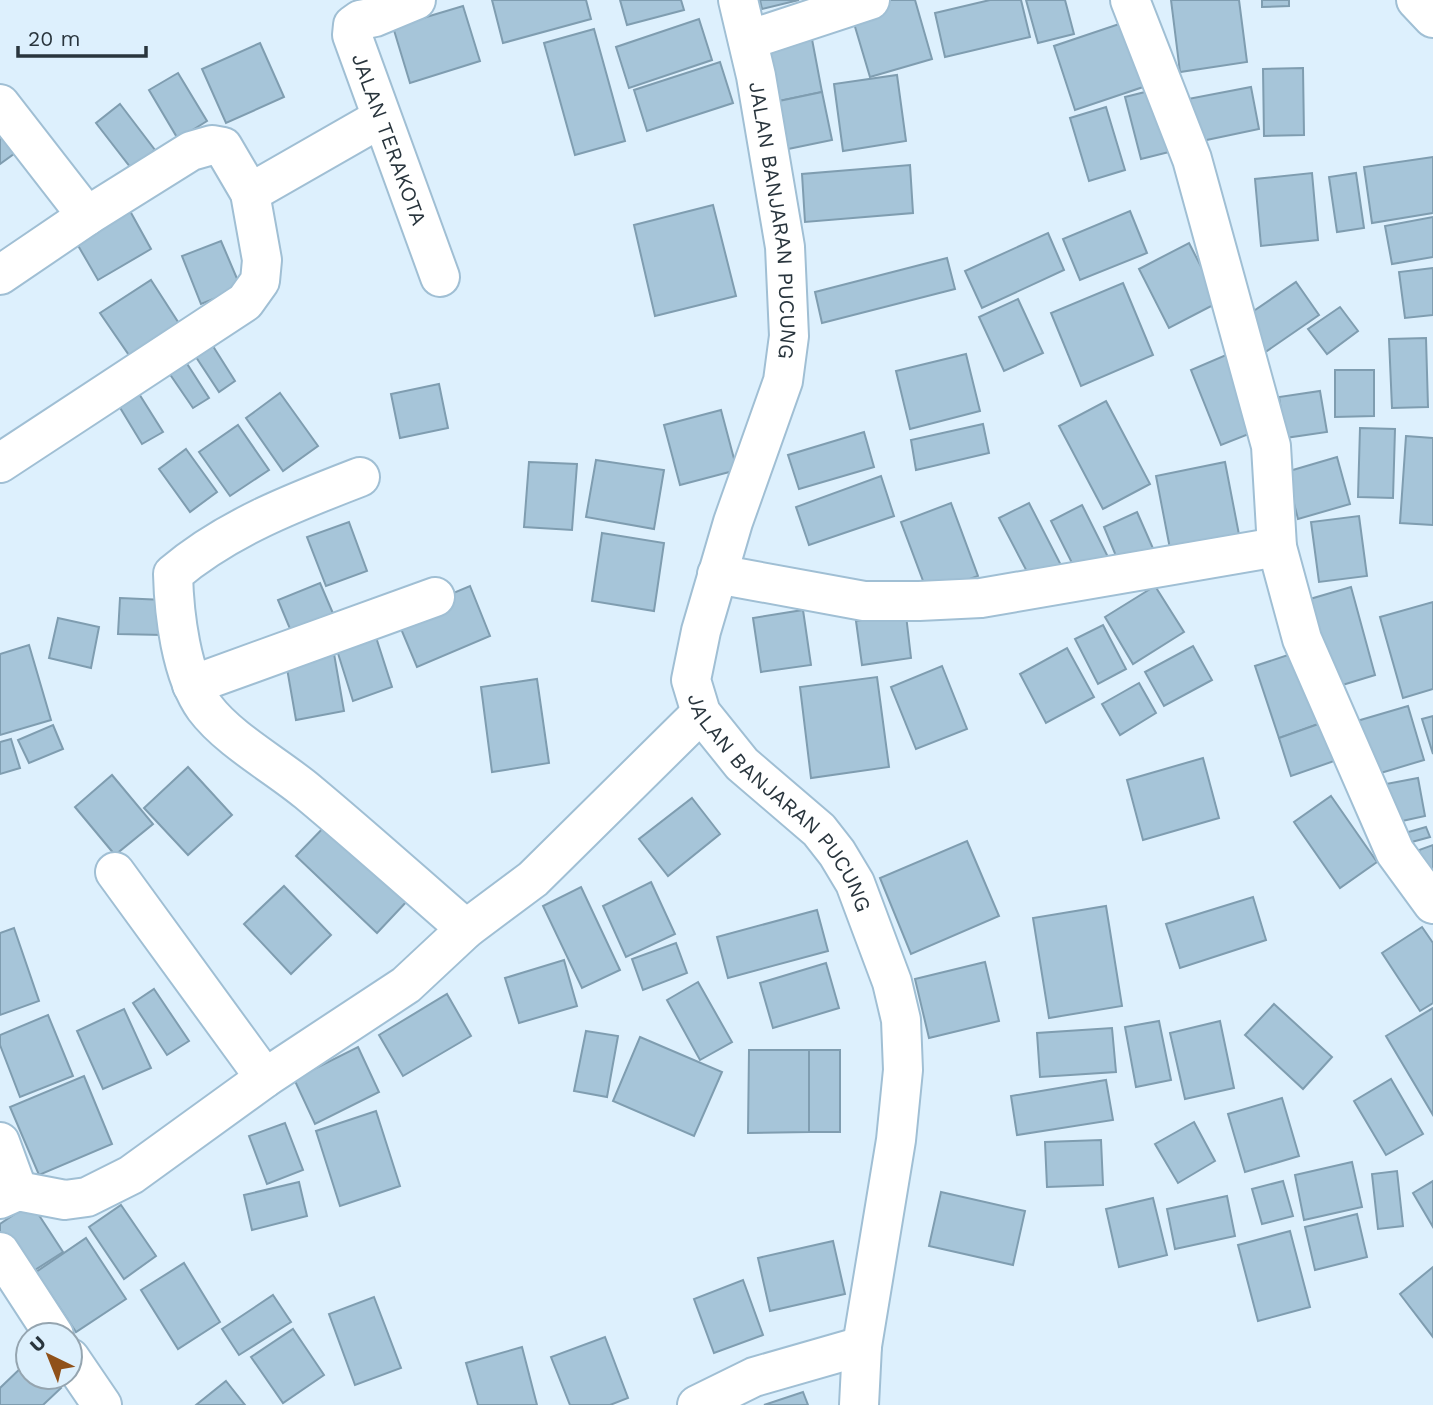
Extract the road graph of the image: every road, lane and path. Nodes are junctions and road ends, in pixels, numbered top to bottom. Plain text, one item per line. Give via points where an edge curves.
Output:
1 (416, 0) edge
2 (738, 0) edge
3 (870, 0) edge
4 (1130, 0) edge
5 (1416, 0) edge
6 (1433, 18) edge
7 (748, 40) junction
8 (0, 104) edge
9 (381, 118) junction
10 (250, 192) junction
11 (87, 216) junction
12 (0, 275) edge
13 (440, 277) dead end
14 (0, 463) edge
15 (360, 477) dead end
16 (1278, 547) junction
17 (718, 574) junction
18 (435, 597) dead end
19 (192, 685) junction
20 (701, 713) junction
21 (115, 872) dead end
22 (1432, 902) edge
23 (466, 929) junction
24 (265, 1078) junction
25 (0, 1142) edge
26 (9, 1195) edge
27 (0, 1252) edge
28 (45, 1321) edge
29 (862, 1346) junction
30 (84, 1379) edge
31 (102, 1405) edge
32 (698, 1405) edge
33 (859, 1405) edge

1 - 9 street, JALAN TERAKOTA via 353,25 352,35
2 - 7 street, JALAN BANJARAN PUCUNG
3 - 7 street
4 - 16 street via 1192,159 1271,446
5 - 6 street
7 - 17 street, JALAN BANJARAN PUCUNG via 785,247 789,335 783,381
8 - 11 street
9 - 10 street
9 - 13 street, JALAN TERAKOTA
10 - 11 street via 223,146 212,145 191,151
10 - 14 street via 262,260 260,281 245,302
11 - 12 street
15 - 19 street via 231,534 173,574 174,601
16 - 17 street via 981,598 919,601 864,601
16 - 22 street via 1302,639 1395,852
17 - 20 street, JALAN BANJARAN PUCUNG via 691,680
18 - 19 street
19 - 23 street via 217,721 306,790
20 - 23 street via 533,879
20 - 29 street, JALAN BANJARAN PUCUNG via 742,764 819,830 837,853 855,883 895,995 904,1070
21 - 24 street
23 - 24 street via 405,985
24 - 26 street via 131,1175 87,1197 65,1200
25 - 26 street
27 - 28 street
29 - 32 street via 754,1377
29 - 33 street, JALAN BANJARAN PUCUNG
30 - 31 street

